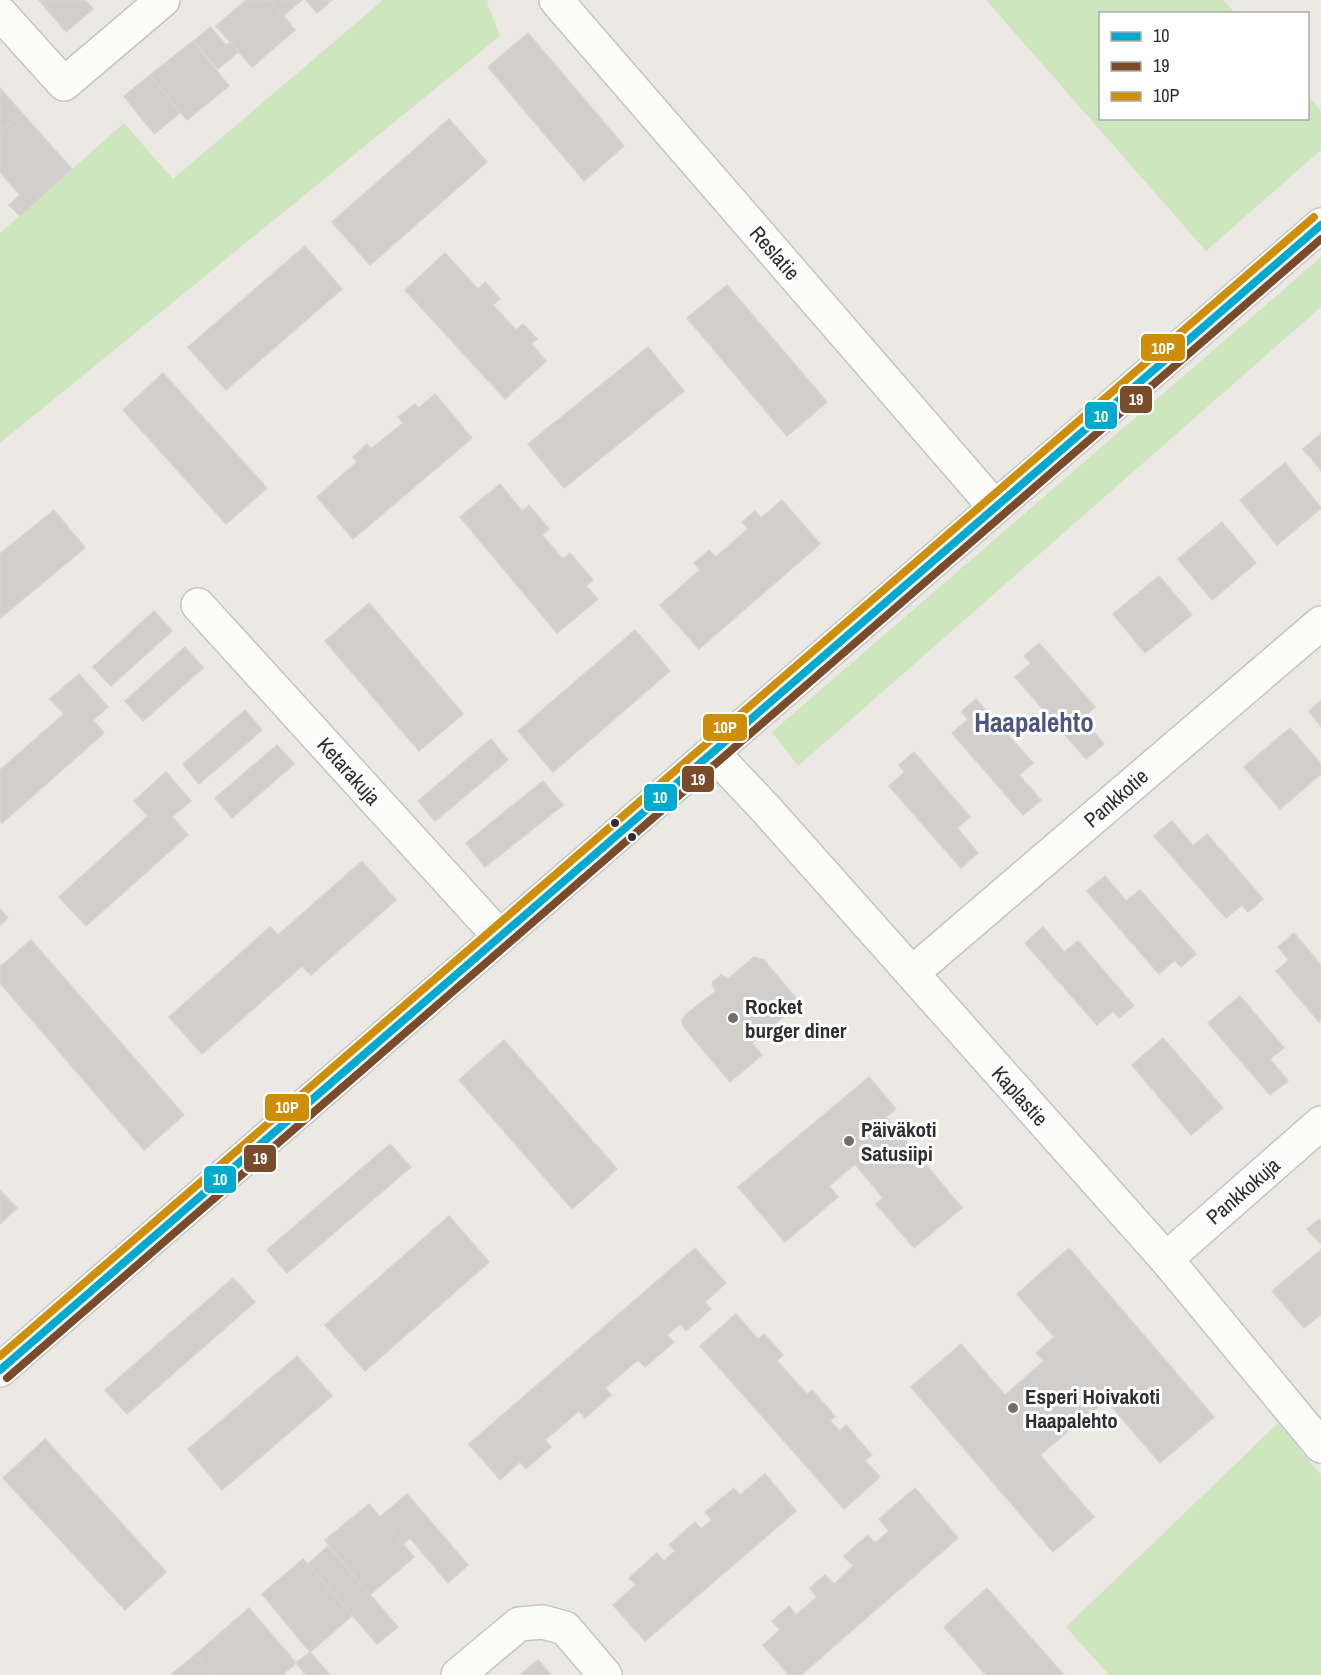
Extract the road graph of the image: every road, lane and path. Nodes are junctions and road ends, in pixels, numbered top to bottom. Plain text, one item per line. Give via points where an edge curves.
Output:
1 (163, 0) edge
2 (556, 0) edge
3 (0, 13) edge
4 (1321, 225) edge
5 (994, 506) junction
6 (198, 605) dead end
7 (1321, 622) edge
8 (713, 753) junction
9 (500, 936) junction
10 (912, 973) junction
11 (1321, 1124) edge
12 (1166, 1259) junction
13 (1, 1367) edge
14 (1321, 1446) edge
15 (458, 1675) edge
16 (605, 1675) edge

1 - 3 street via 64,84
2 - 5 street, Reslatie
4 - 5 street
5 - 8 street
6 - 9 street, Ketarakuja
7 - 10 street, Pankkotie
8 - 9 street
8 - 10 street, Kaplastie
9 - 13 street
10 - 12 street, Kaplastie
11 - 12 street, Pankkokuja
12 - 14 street, Kaplastie
15 - 16 street via 519,1624 543,1622 566,1628

